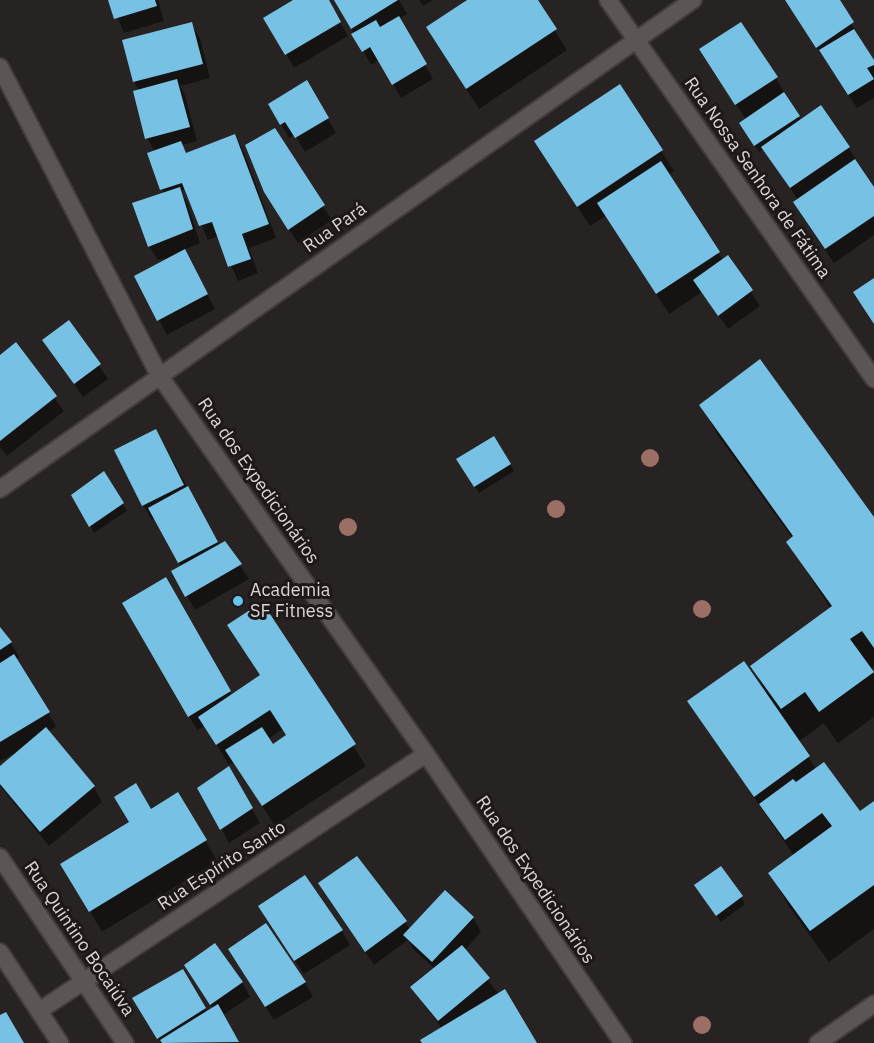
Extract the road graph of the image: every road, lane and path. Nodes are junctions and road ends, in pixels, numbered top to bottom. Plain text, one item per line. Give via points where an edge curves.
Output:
1 (608, 0) edge
2 (693, 0) edge
3 (636, 40) junction
4 (0, 67) edge
5 (159, 375) junction
6 (874, 379) edge
7 (0, 489) edge
8 (426, 754) junction
9 (0, 856) edge
10 (0, 952) edge
11 (84, 980) junction
12 (874, 1004) edge
13 (39, 1011) junction
14 (60, 1043) edge
15 (125, 1043) edge
16 (622, 1043) edge
17 (818, 1043) edge

1 - 3 street, Rua Nossa Senhora de Fátima
2 - 3 street, Rua Pará
3 - 5 street, Rua Pará
3 - 6 street, Rua Nossa Senhora de Fátima
4 - 5 street, Rua dos Expedicionários
5 - 7 street, Rua Pará
5 - 8 street, Rua dos Expedicionários
8 - 11 street, Rua Espírito Santo
8 - 16 street, Rua dos Expedicionários
9 - 11 street, Rua Quintino Bocaiúva
10 - 13 street
11 - 13 street, Rua Espírito Santo
11 - 15 street, Rua Quintino Bocaiúva
12 - 17 street
13 - 14 street

